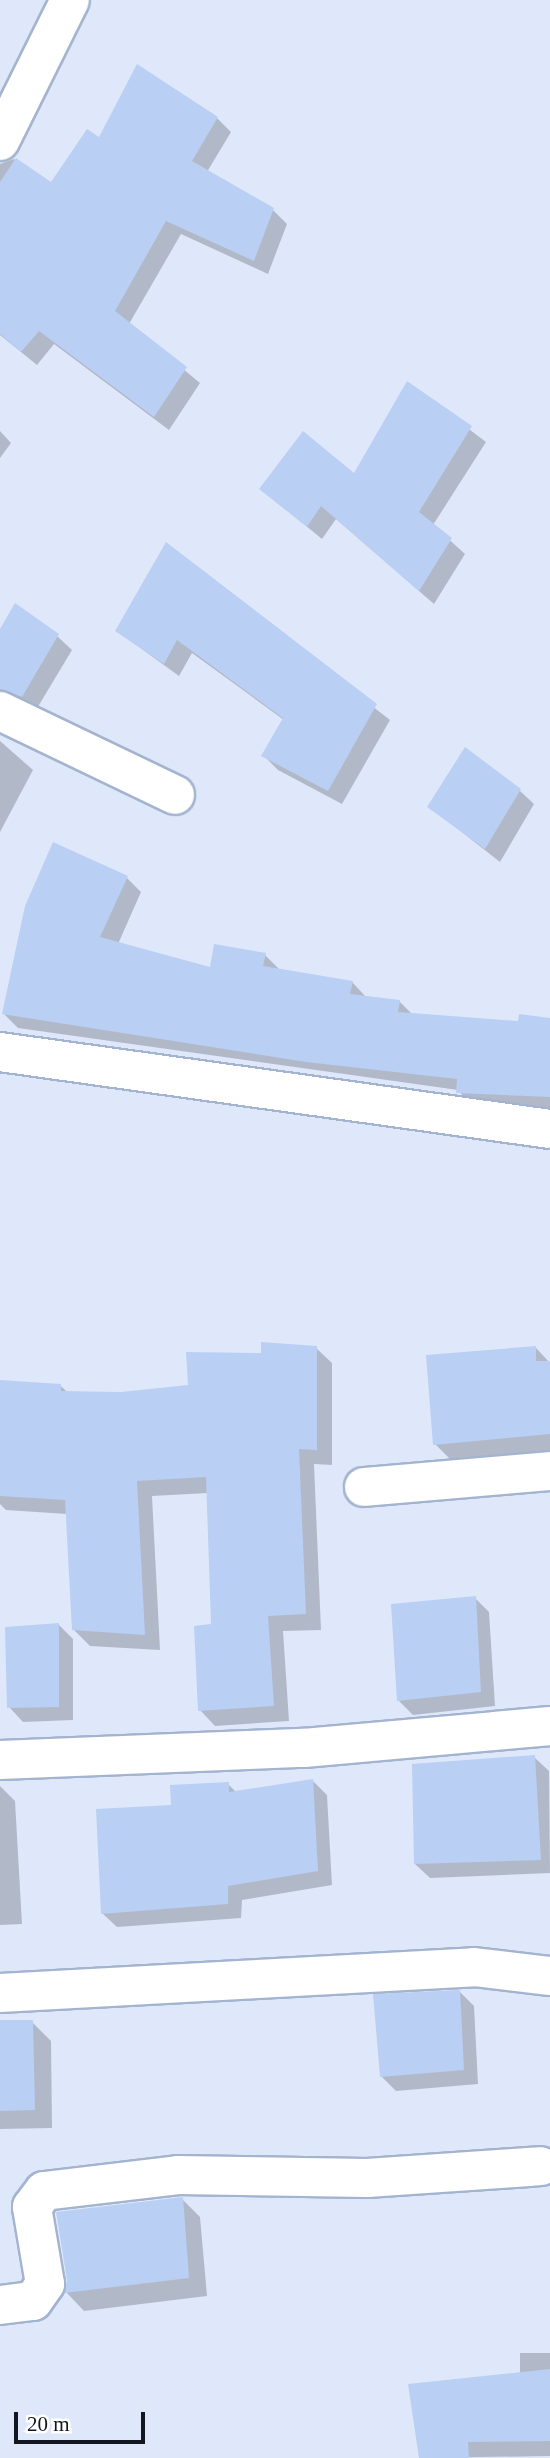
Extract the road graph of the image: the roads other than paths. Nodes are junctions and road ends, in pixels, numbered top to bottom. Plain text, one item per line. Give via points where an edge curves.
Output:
1 (70, 0) edge
2 (0, 141) edge
3 (0, 711) edge
4 (175, 795) dead end
5 (0, 1052) edge
6 (550, 1129) edge
7 (550, 1471) edge
8 (364, 1487) dead end
9 (550, 1726) edge
10 (0, 1759) edge
11 (550, 1976) edge
12 (0, 1993) edge
13 (541, 2166) dead end
14 (0, 2305) edge

1 - 2 street
3 - 4 street
5 - 6 street
7 - 8 street
9 - 10 street via 304,1748
11 - 12 street via 474,1967
13 - 14 street via 367,2178 178,2175 44,2191 32,2207 46,2284 33,2301

